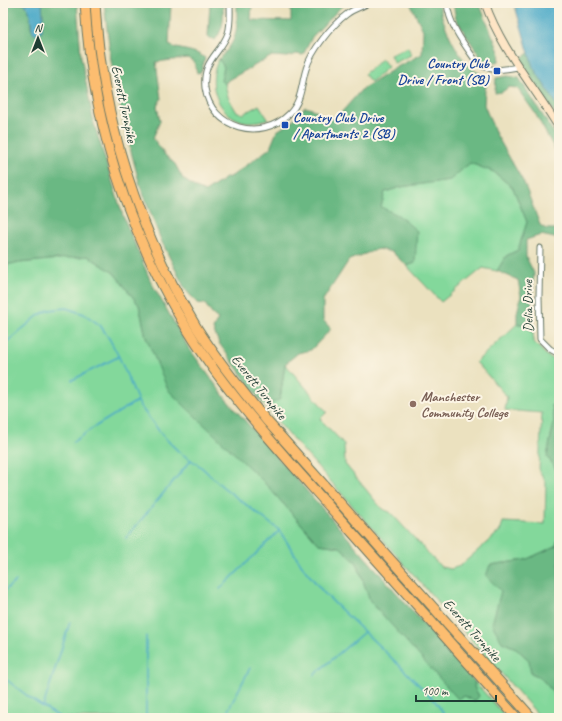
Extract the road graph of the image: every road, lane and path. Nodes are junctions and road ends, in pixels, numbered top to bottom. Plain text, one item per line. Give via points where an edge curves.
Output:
1 (85, 3) edge
2 (95, 3) edge
3 (230, 3) edge
4 (368, 3) edge
5 (447, 3) edge
6 (485, 3) edge
7 (518, 67) junction
8 (559, 128) edge
9 (540, 248) dead end
10 (559, 354) edge
11 (517, 718) edge
12 (532, 718) edge

1 - 11 highway, Everett Turnpike via 94,84 116,175 146,251 187,329 215,371 262,430
2 - 12 highway, Everett Turnpike via 100,57 125,168 151,239 198,329 226,371 266,420
3 - 4 street via 228,34 207,68 207,94 214,109 225,120 236,126 255,130 274,125 291,113 299,98 305,70 316,48 344,16
5 - 7 street via 455,29 480,65 493,70
6 - 7 main road via 493,23
7 - 8 main road
9 - 10 street, Delia Drive via 540,339

